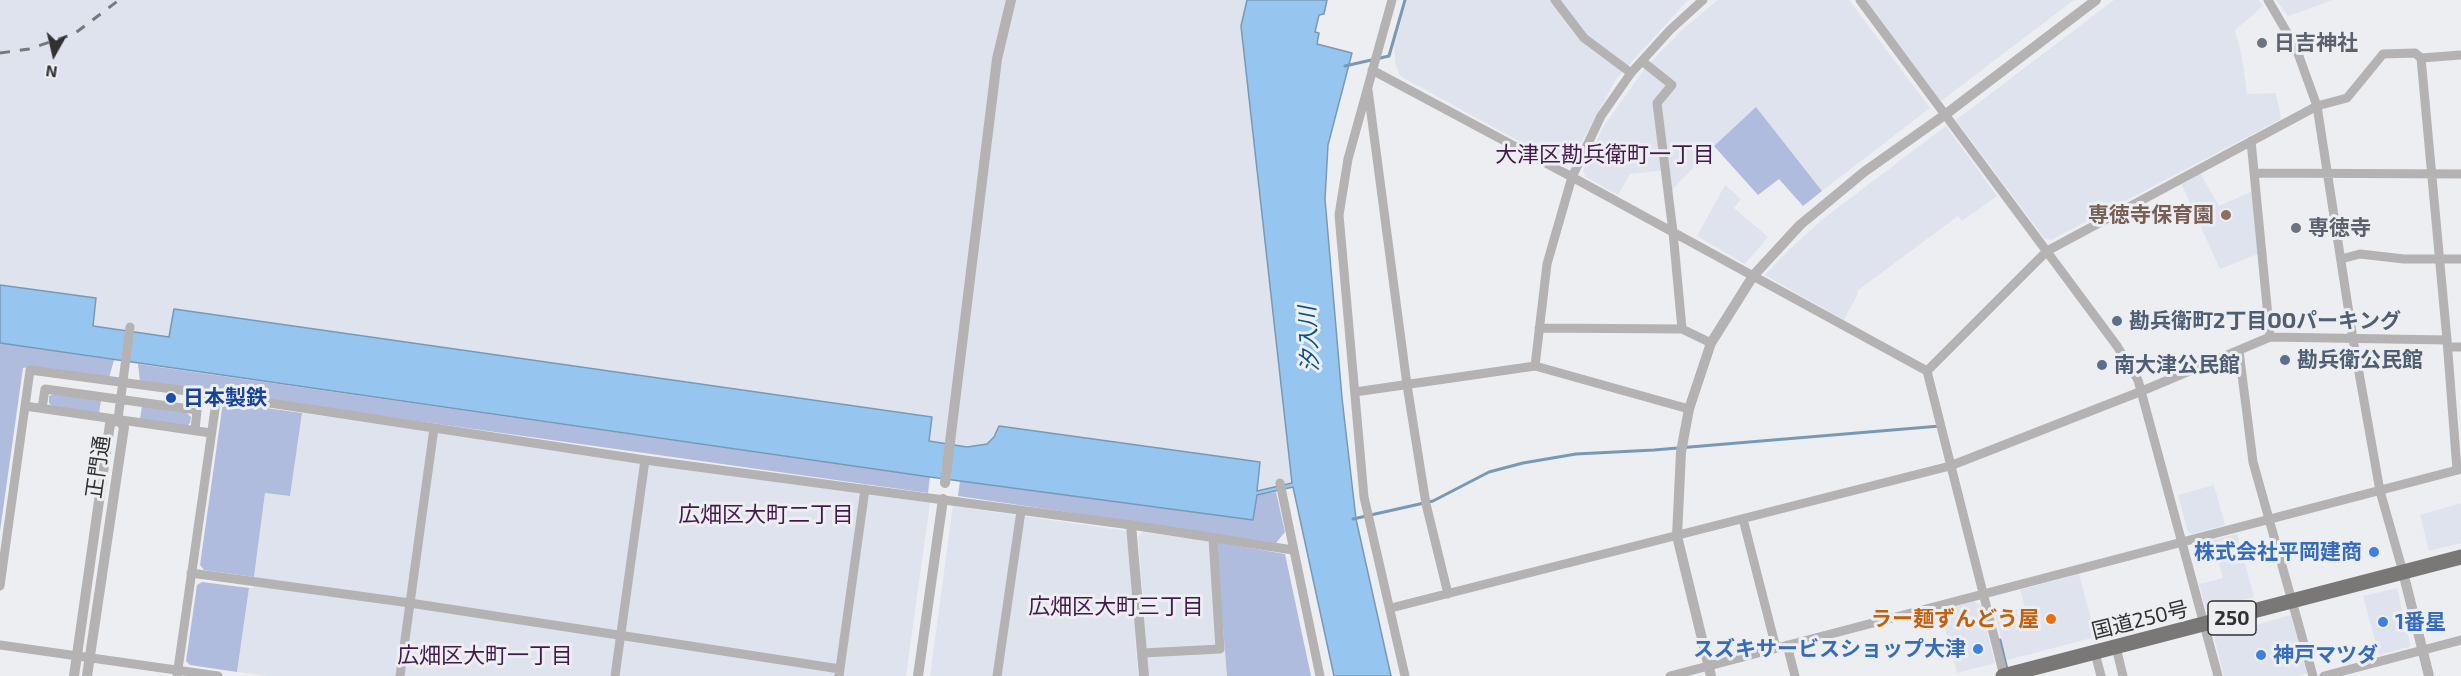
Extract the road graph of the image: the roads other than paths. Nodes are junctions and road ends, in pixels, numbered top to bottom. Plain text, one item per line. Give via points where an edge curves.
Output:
1 (1011, 0) edge
2 (1392, 0) edge
3 (1555, 0) edge
4 (1703, 0) edge
5 (1860, 0) edge
6 (2096, 0) edge
7 (2268, 0) edge
8 (2461, 55) edge
9 (2421, 58) junction
10 (1642, 61) junction
11 (1372, 70) junction
12 (1631, 73) junction
13 (1367, 86) junction
14 (2316, 106) junction
15 (1946, 114) junction
16 (2251, 141) junction
17 (2255, 174) junction
18 (2328, 174) junction
19 (2431, 174) junction
20 (2461, 174) edge
21 (1572, 177) junction
22 (1673, 232) junction
23 (2046, 251) junction
24 (2341, 259) junction
25 (2461, 259) edge
26 (2440, 260) junction
27 (1753, 276) junction
28 (130, 327) dead end
29 (1539, 328) junction
30 (1682, 329) junction
31 (2270, 337) junction
32 (2353, 339) junction
33 (1711, 343) junction
34 (2447, 344) junction
35 (2461, 347) edge
36 (2239, 351) junction
37 (1535, 366) junction
38 (1927, 371) junction
39 (124, 383) junction
40 (1407, 385) junction
41 (2142, 391) junction
42 (1354, 392) junction
43 (217, 395) junction
44 (122, 399) junction
45 (25, 406) junction
46 (42, 408) junction
47 (1689, 409) junction
48 (118, 419) junction
49 (434, 428) junction
50 (195, 430) junction
51 (212, 433) junction
52 (645, 460) junction
53 (1950, 466) junction
54 (2459, 470) edge
55 (945, 483) joint
56 (1280, 487) dead end
57 (865, 489) junction
58 (2380, 491) junction
59 (943, 499) junction
60 (1021, 511) junction
61 (1743, 519) junction
62 (2269, 520) junction
63 (1131, 525) junction
64 (1677, 536) junction
65 (1213, 538) junction
66 (2183, 543) junction
67 (3, 547) edge
68 (1293, 549) junction
69 (2461, 557) edge
70 (2403, 572) junction
71 (191, 573) junction
72 (0, 586) edge
73 (1448, 594) junction
74 (1983, 594) junction
75 (2293, 602) junction
76 (410, 603) junction
77 (1390, 609) junction
78 (2205, 625) junction
79 (621, 634) junction
80 (2461, 640) edge
81 (0, 645) edge
82 (1787, 645) junction
83 (2116, 647) junction
84 (1776, 648) junction
85 (2422, 650) junction
86 (1143, 653) junction
87 (2095, 653) junction
88 (76, 656) junction
89 (90, 658) junction
90 (1709, 671) edge
91 (840, 672) edge
92 (177, 673) edge
93 (74, 676) edge
94 (87, 676) edge
95 (218, 676) edge
96 (400, 676) edge
97 (615, 676) edge
98 (918, 676) edge
99 (997, 676) edge
100 (1144, 676) edge
101 (1320, 676) edge
102 (1405, 676) edge
103 (1670, 676) edge
104 (1795, 676) edge
105 (2004, 676) edge
106 (2101, 676) edge
107 (2123, 676) edge
108 (2218, 676) edge
109 (2313, 676) edge
110 (2324, 676) edge
111 (2428, 676) edge

1 - 55 street via 997,59
2 - 11 street
3 - 12 street via 1584,38
4 - 10 street
5 - 15 street
6 - 15 street
7 - 14 street via 2296,48
8 - 9 street
9 - 14 street via 2415,53 2383,54 2347,98
9 - 19 street
10 - 12 street
10 - 22 street via 1672,85 1656,103
11 - 13 street
11 - 21 street
12 - 21 street via 1601,116
13 - 40 street
13 - 42 street via 1348,159 1339,215
14 - 16 street
14 - 18 street
15 - 23 street
15 - 27 street via 1864,172 1800,225
16 - 17 street
16 - 23 street
17 - 18 street
17 - 31 street
18 - 19 street
18 - 24 street
19 - 20 street
19 - 26 street
21 - 22 street
21 - 29 street via 1547,264
22 - 27 street
22 - 30 street
23 - 38 street
23 - 41 street via 2117,345
24 - 26 street via 2360,254
24 - 32 street
25 - 26 street
26 - 34 street
27 - 33 street
27 - 38 street
28 - 39 street
29 - 30 street
29 - 37 street
30 - 33 street
31 - 32 street
31 - 36 street
32 - 34 street
32 - 58 street
33 - 47 street
34 - 35 street
34 - 54 street
36 - 41 street
36 - 62 street via 2253,462
37 - 40 street
37 - 47 street
38 - 53 street
39 - 43 street
39 - 44 street
39 - 45 street via 30,370
40 - 42 street
40 - 73 street via 1426,504
41 - 53 street
41 - 66 street
42 - 77 street via 1364,497
43 - 49 street
43 - 51 street
44 - 46 street via 45,389
44 - 48 street
44 - 50 street via 197,410
45 - 46 street
45 - 67 street
46 - 48 street
47 - 64 street via 1681,452
48 - 50 street
48 - 88 street, 正門通 via 110,424
48 - 89 street, 正門通 via 124,427
49 - 52 street
49 - 76 street
50 - 51 street
51 - 71 street
52 - 57 street
52 - 79 street
53 - 61 street
53 - 74 street
54 - 58 street
55 - 59 street
56 - 68 street
57 - 59 street
57 - 91 street
58 - 62 street
58 - 70 street
59 - 60 street
59 - 98 street
60 - 63 street
60 - 99 street
61 - 64 street
61 - 84 street
62 - 66 street
62 - 75 street
63 - 65 street
63 - 86 street
64 - 73 street
64 - 90 street
65 - 68 street
65 - 86 street via 1220,649
66 - 74 street
66 - 78 street
67 - 72 street
68 - 101 street
69 - 70 highway, 国道250号 / 250
70 - 75 highway, 国道250号 / 250
70 - 85 street
71 - 76 street
71 - 92 street
73 - 77 street
74 - 82 street
74 - 105 street
75 - 78 highway, 国道250号 / 250
75 - 109 street
76 - 79 street
76 - 96 street
77 - 102 street
78 - 83 highway, 国道250号 / 250
78 - 108 street
79 - 91 street
79 - 97 street
80 - 85 street
81 - 88 street
82 - 84 street
82 - 104 street
83 - 87 highway, 国道250号 / 250
83 - 107 street
84 - 90 street
85 - 110 street
85 - 111 street
86 - 100 street
87 - 105 highway, 国道250号 / 250
87 - 106 street
88 - 89 street
88 - 93 street, 正門通
89 - 92 street
89 - 94 street, 正門通
90 - 103 street
92 - 95 street

